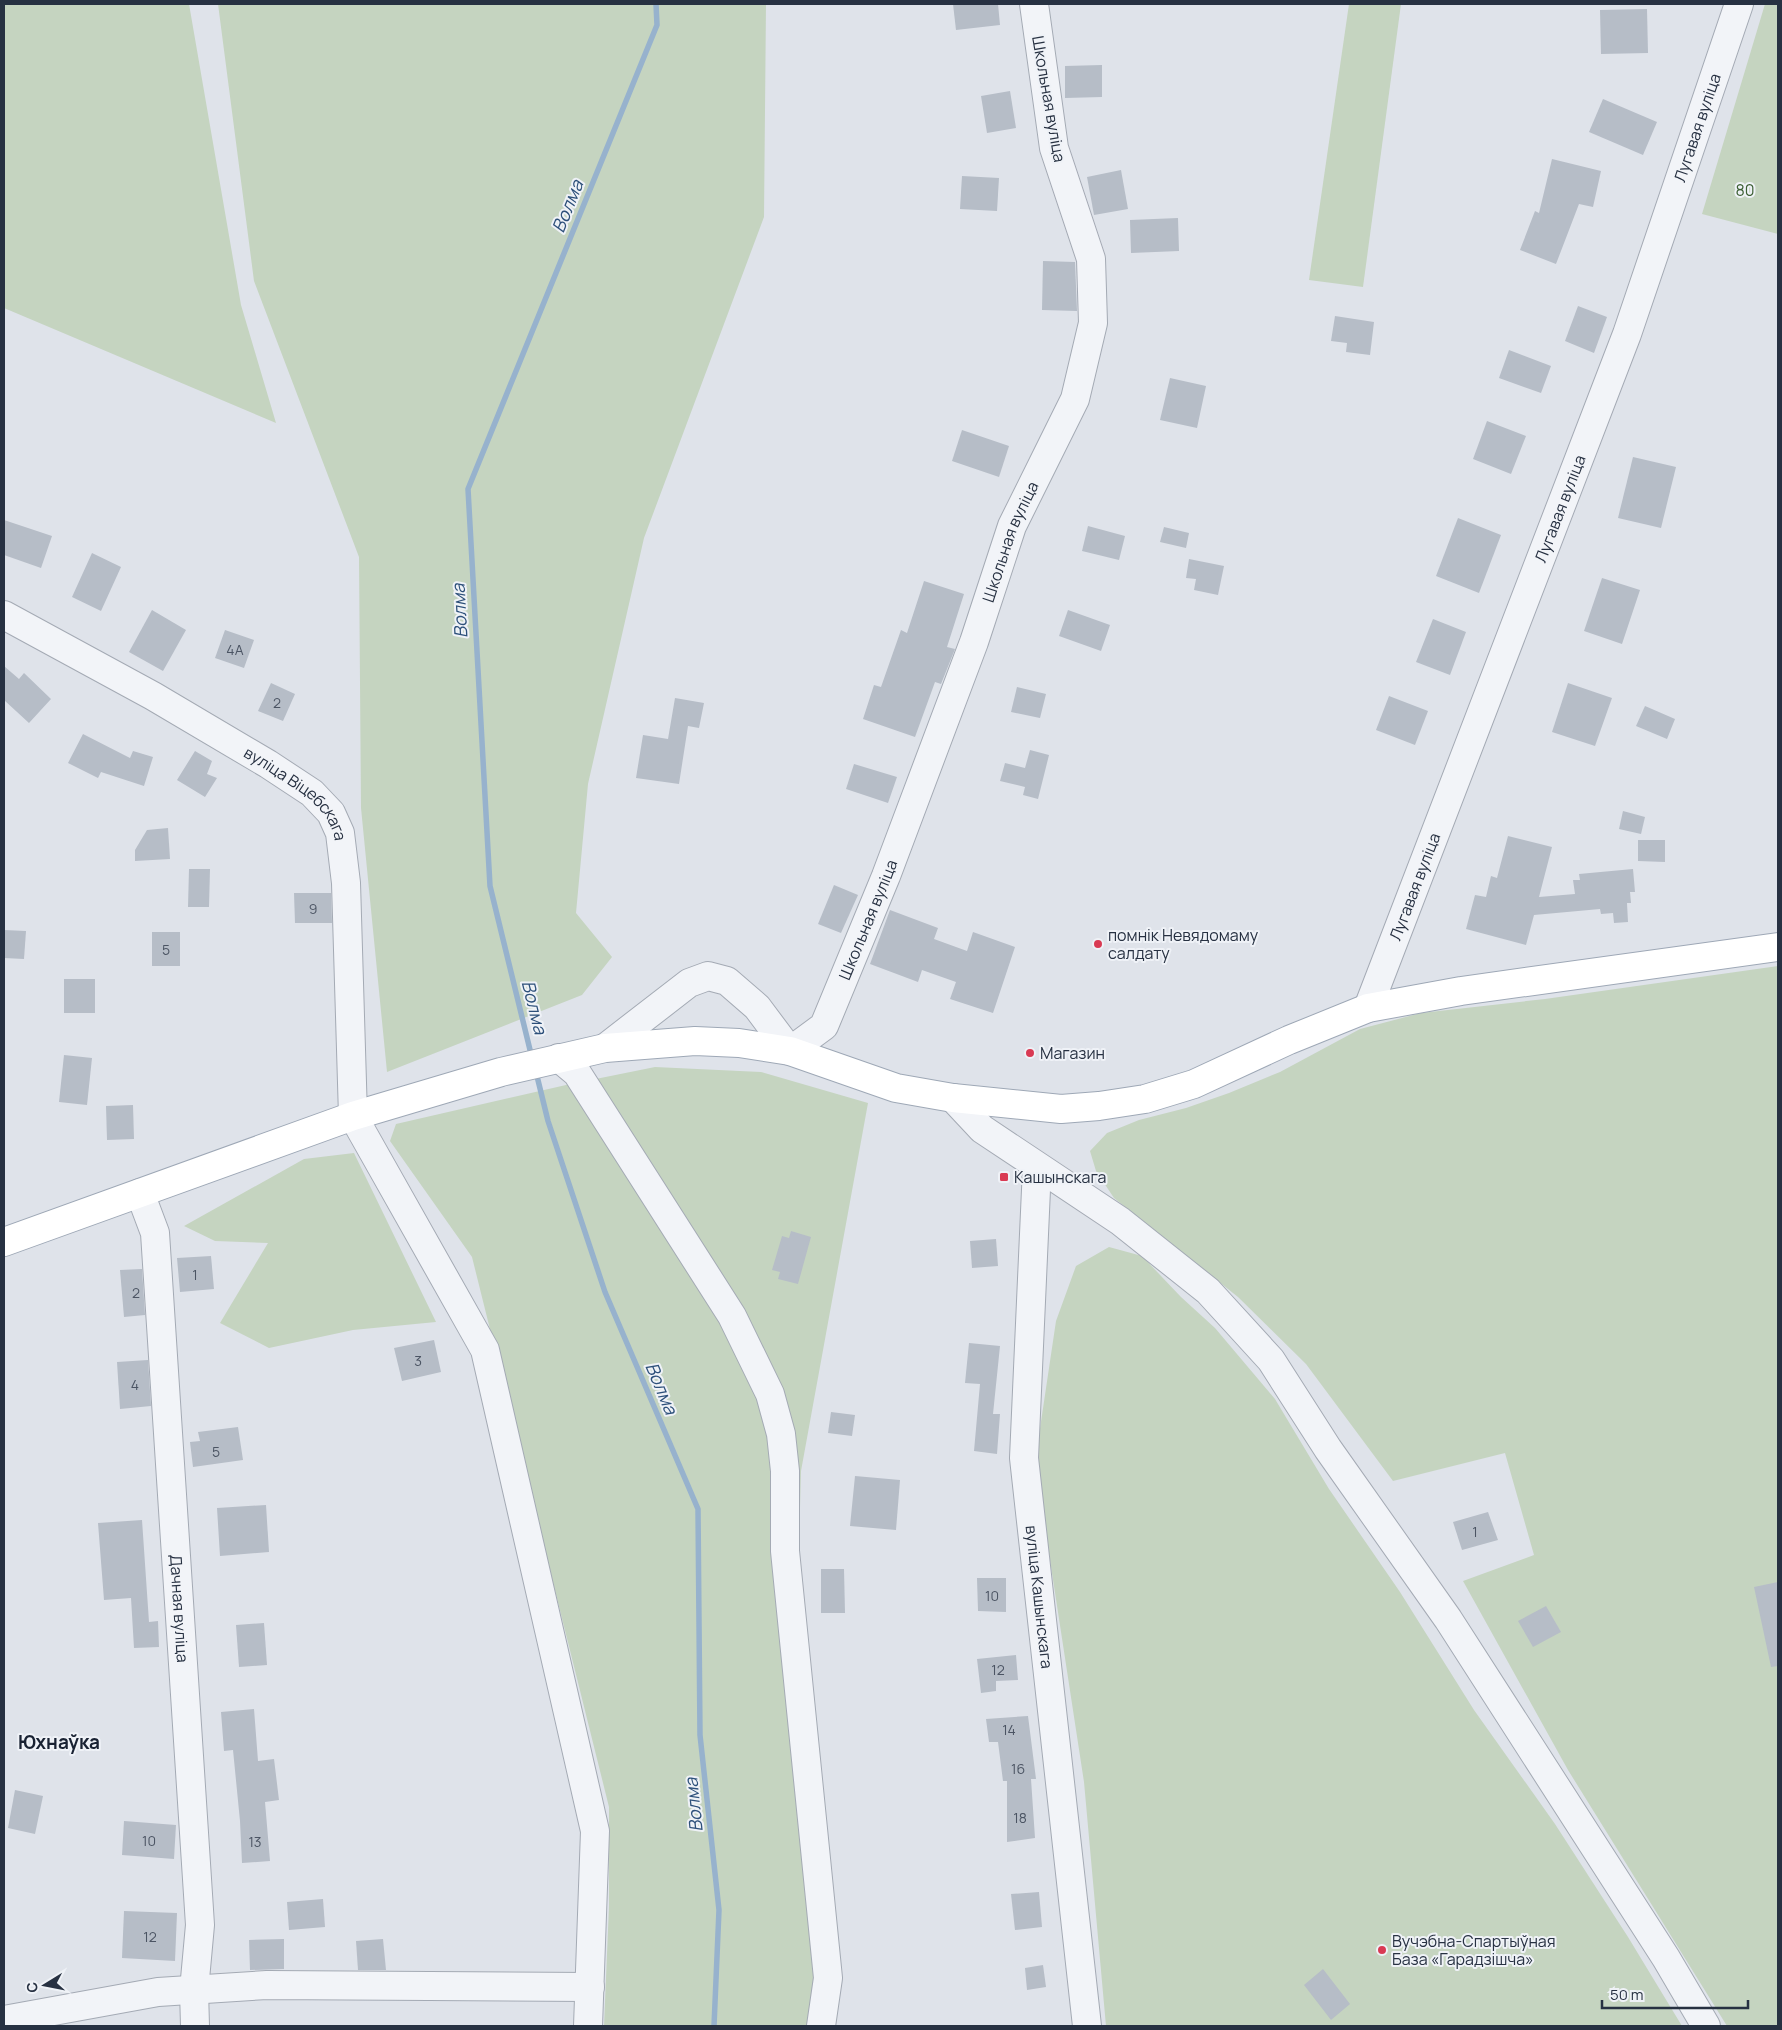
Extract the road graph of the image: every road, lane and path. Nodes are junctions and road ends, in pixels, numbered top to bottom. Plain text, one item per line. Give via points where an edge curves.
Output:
1 (1034, 4) edge
2 (1740, 4) edge
3 (4, 615) edge
4 (1778, 947) edge
5 (1368, 1008) junction
6 (824, 1026) junction
7 (605, 1048) junction
8 (790, 1051) junction
9 (559, 1058) junction
10 (839, 1068) junction
11 (954, 1098) junction
12 (353, 1116) junction
13 (1036, 1167) junction
14 (140, 1193) junction
15 (4, 1242) edge
16 (590, 1987) junction
17 (194, 1990) junction
18 (4, 2020) edge
19 (195, 2026) edge
20 (588, 2026) edge
21 (821, 2026) edge
22 (1087, 2026) edge
23 (1706, 2026) edge

1 - 6 street, Школьная вуліца via 1054,148 1091,260 1093,323 1075,399 1012,526 974,642 890,866
2 - 5 street, Лугавая вуліца via 1627,334
3 - 12 street, вуліца Віцебскага via 153,696 268,764 312,794 330,813 340,833 344,855
4 - 5 main road via 1462,991
5 - 11 main road via 1194,1084 1145,1099 1061,1109
6 - 8 street
6 - 10 street
7 - 8 main road via 694,1041 739,1043
7 - 8 street via 689,982 708,976 727,981 742,994
7 - 9 main road
8 - 10 main road
9 - 12 main road
9 - 21 street via 577,1073 732,1316 770,1394 781,1434 785,1471 785,1551 828,1978
10 - 11 main road via 896,1088
11 - 13 street via 982,1129
12 - 14 main road
12 - 16 street via 485,1350 595,1831
13 - 22 street, вуліца Кашынскага via 1024,1458
13 - 23 street via 1120,1220 1208,1291 1271,1360 1328,1449 1448,1619 1666,1958
14 - 15 main road
14 - 17 street, Дачная вуліца via 155,1233 200,1926
16 - 17 street via 267,1985
16 - 20 street
17 - 18 street via 158,1992
17 - 19 street, Дачная вуліца

